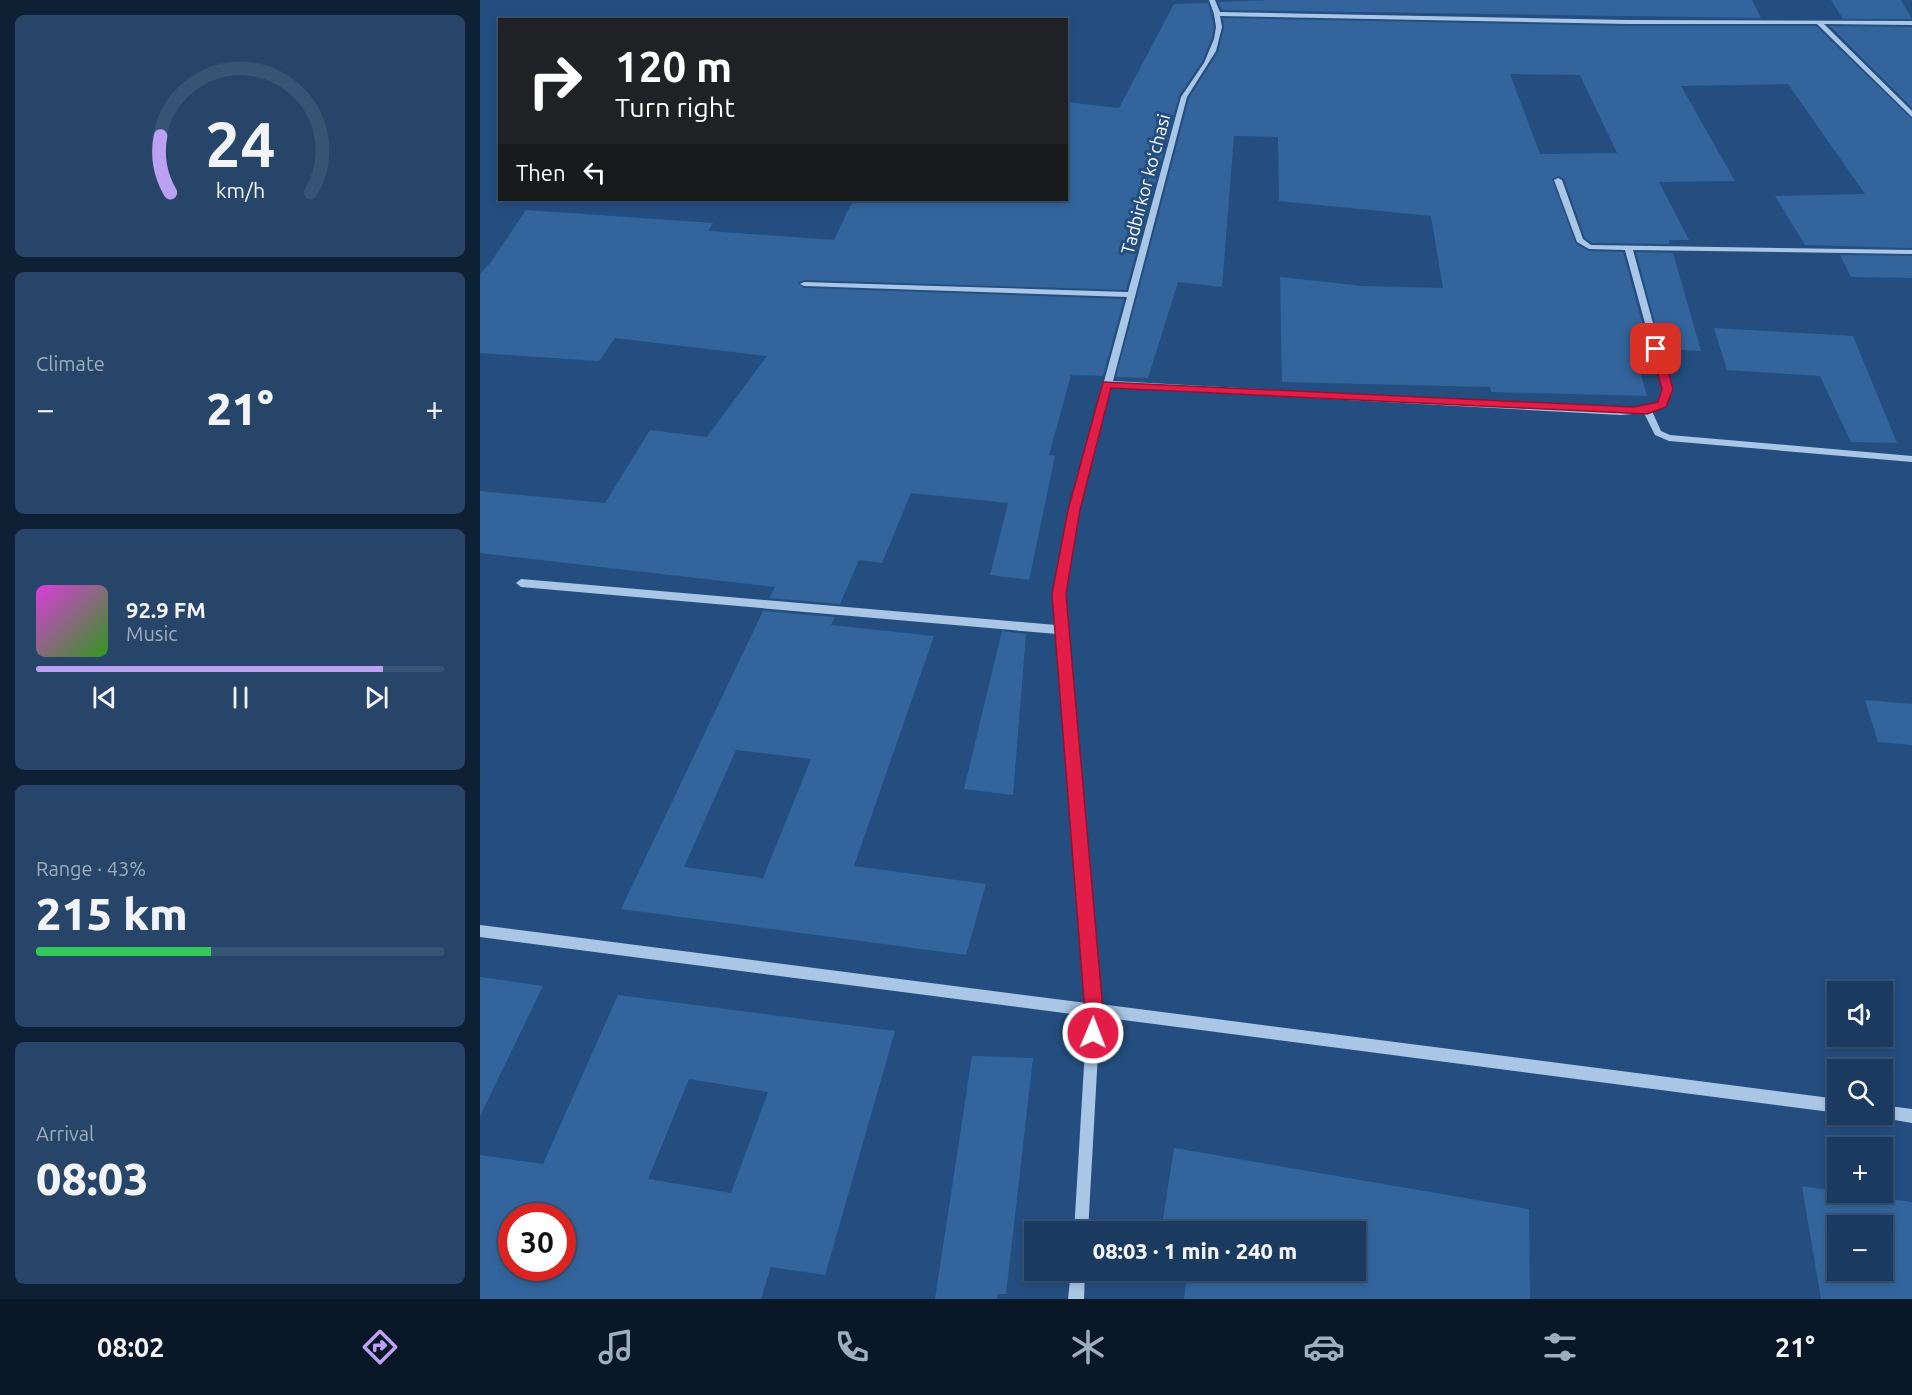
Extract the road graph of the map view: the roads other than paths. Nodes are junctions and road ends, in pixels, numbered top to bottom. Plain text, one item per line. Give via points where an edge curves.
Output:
1 (1212, 0) edge
2 (1219, 14) junction
3 (1818, 22) junction
4 (1912, 23) edge
5 (1912, 115) edge
6 (1558, 180) dead end
7 (1629, 249) junction
8 (1912, 252) edge
9 (804, 284) dead end
10 (1130, 295) junction
11 (1107, 384) junction
12 (1647, 410) junction
13 (1912, 459) edge
14 (521, 583) dead end
15 (1063, 630) junction
16 (480, 931) edge
17 (1094, 1010) junction
18 (1827, 1105) edge
19 (1893, 1113) edge
20 (1912, 1116) edge
21 (1082, 1221) edge
22 (1077, 1281) edge
23 (1076, 1299) edge

1 - 2 street
2 - 3 street
2 - 10 street, Tadbirkor koʻchasi via 1220,35 1214,52 1184,97
3 - 4 street
3 - 5 street
6 - 7 street via 1584,245
7 - 8 street
7 - 12 street via 1667,389 1662,404
9 - 10 street
10 - 11 street, Tadbirkor koʻchasi
11 - 12 street via 1621,412
11 - 15 street, Tadbirkor koʻchasi via 1074,510 1059,594
12 - 13 street via 1658,433 1670,438
14 - 15 street
15 - 17 street, Tadbirkor koʻchasi
16 - 17 street
17 - 18 street
17 - 21 street, Tadbirkor koʻchasi
19 - 20 street
22 - 23 street

